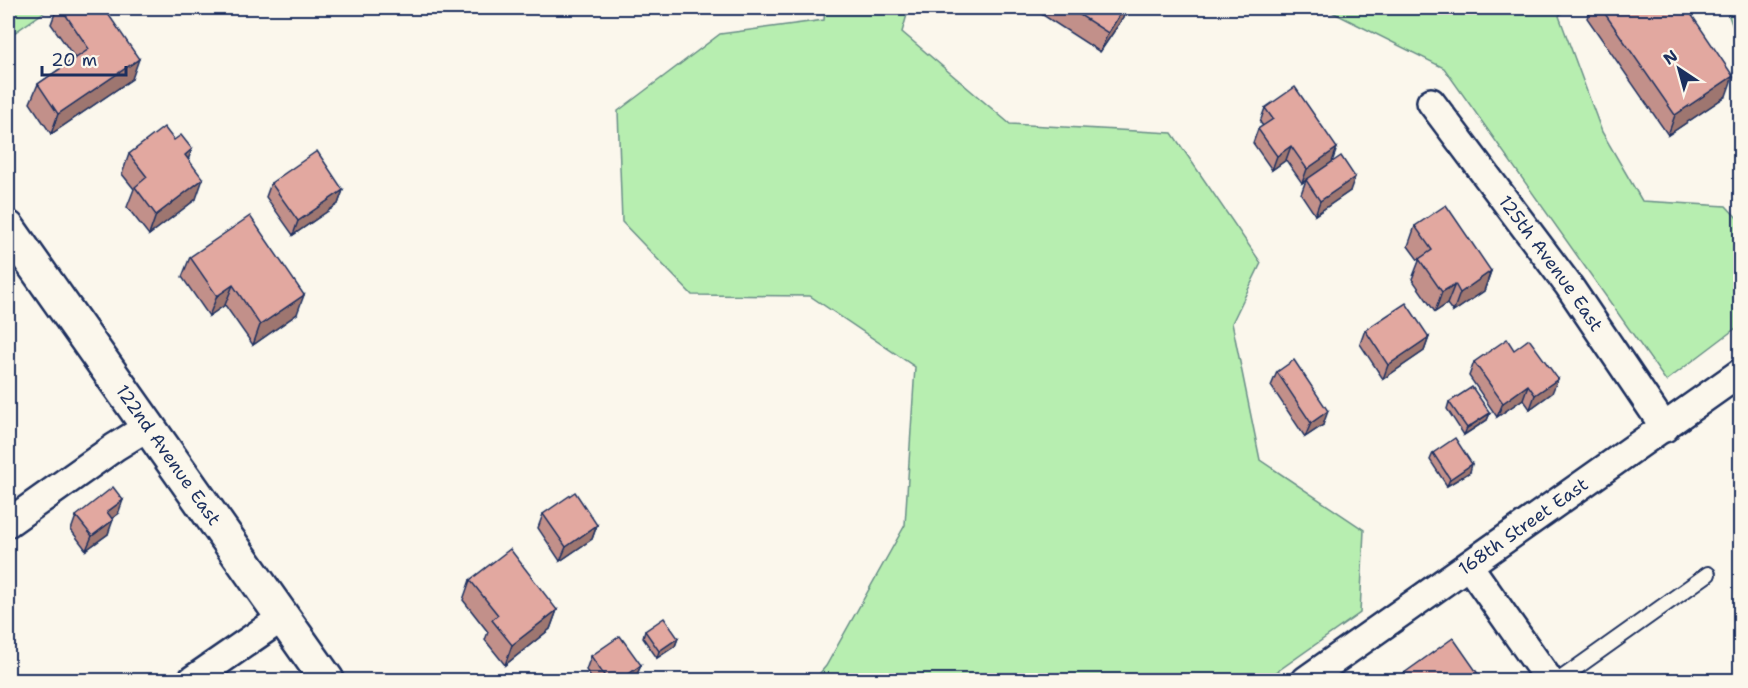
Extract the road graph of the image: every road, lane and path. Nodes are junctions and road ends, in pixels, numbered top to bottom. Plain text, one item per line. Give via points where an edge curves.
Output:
1 (1431, 102) dead end
2 (8, 228) edge
3 (1740, 373) edge
4 (149, 426) junction
5 (1665, 428) junction
6 (8, 523) edge
7 (1468, 566) junction
8 (1708, 574) dead end
9 (283, 617) junction
10 (192, 681) edge
11 (327, 681) edge
12 (1306, 681) edge
13 (1549, 681) edge
14 (1559, 681) edge

1 - 5 street, 125th Avenue East via 1569,286
2 - 4 main road, 122nd Avenue East
3 - 5 street, 168th Street East
4 - 6 street
4 - 9 main road, 122nd Avenue East
5 - 7 street, 168th Street East
7 - 12 street, 168th Street East
7 - 13 street
8 - 14 lane
9 - 10 street
9 - 11 main road, 122nd Avenue East

